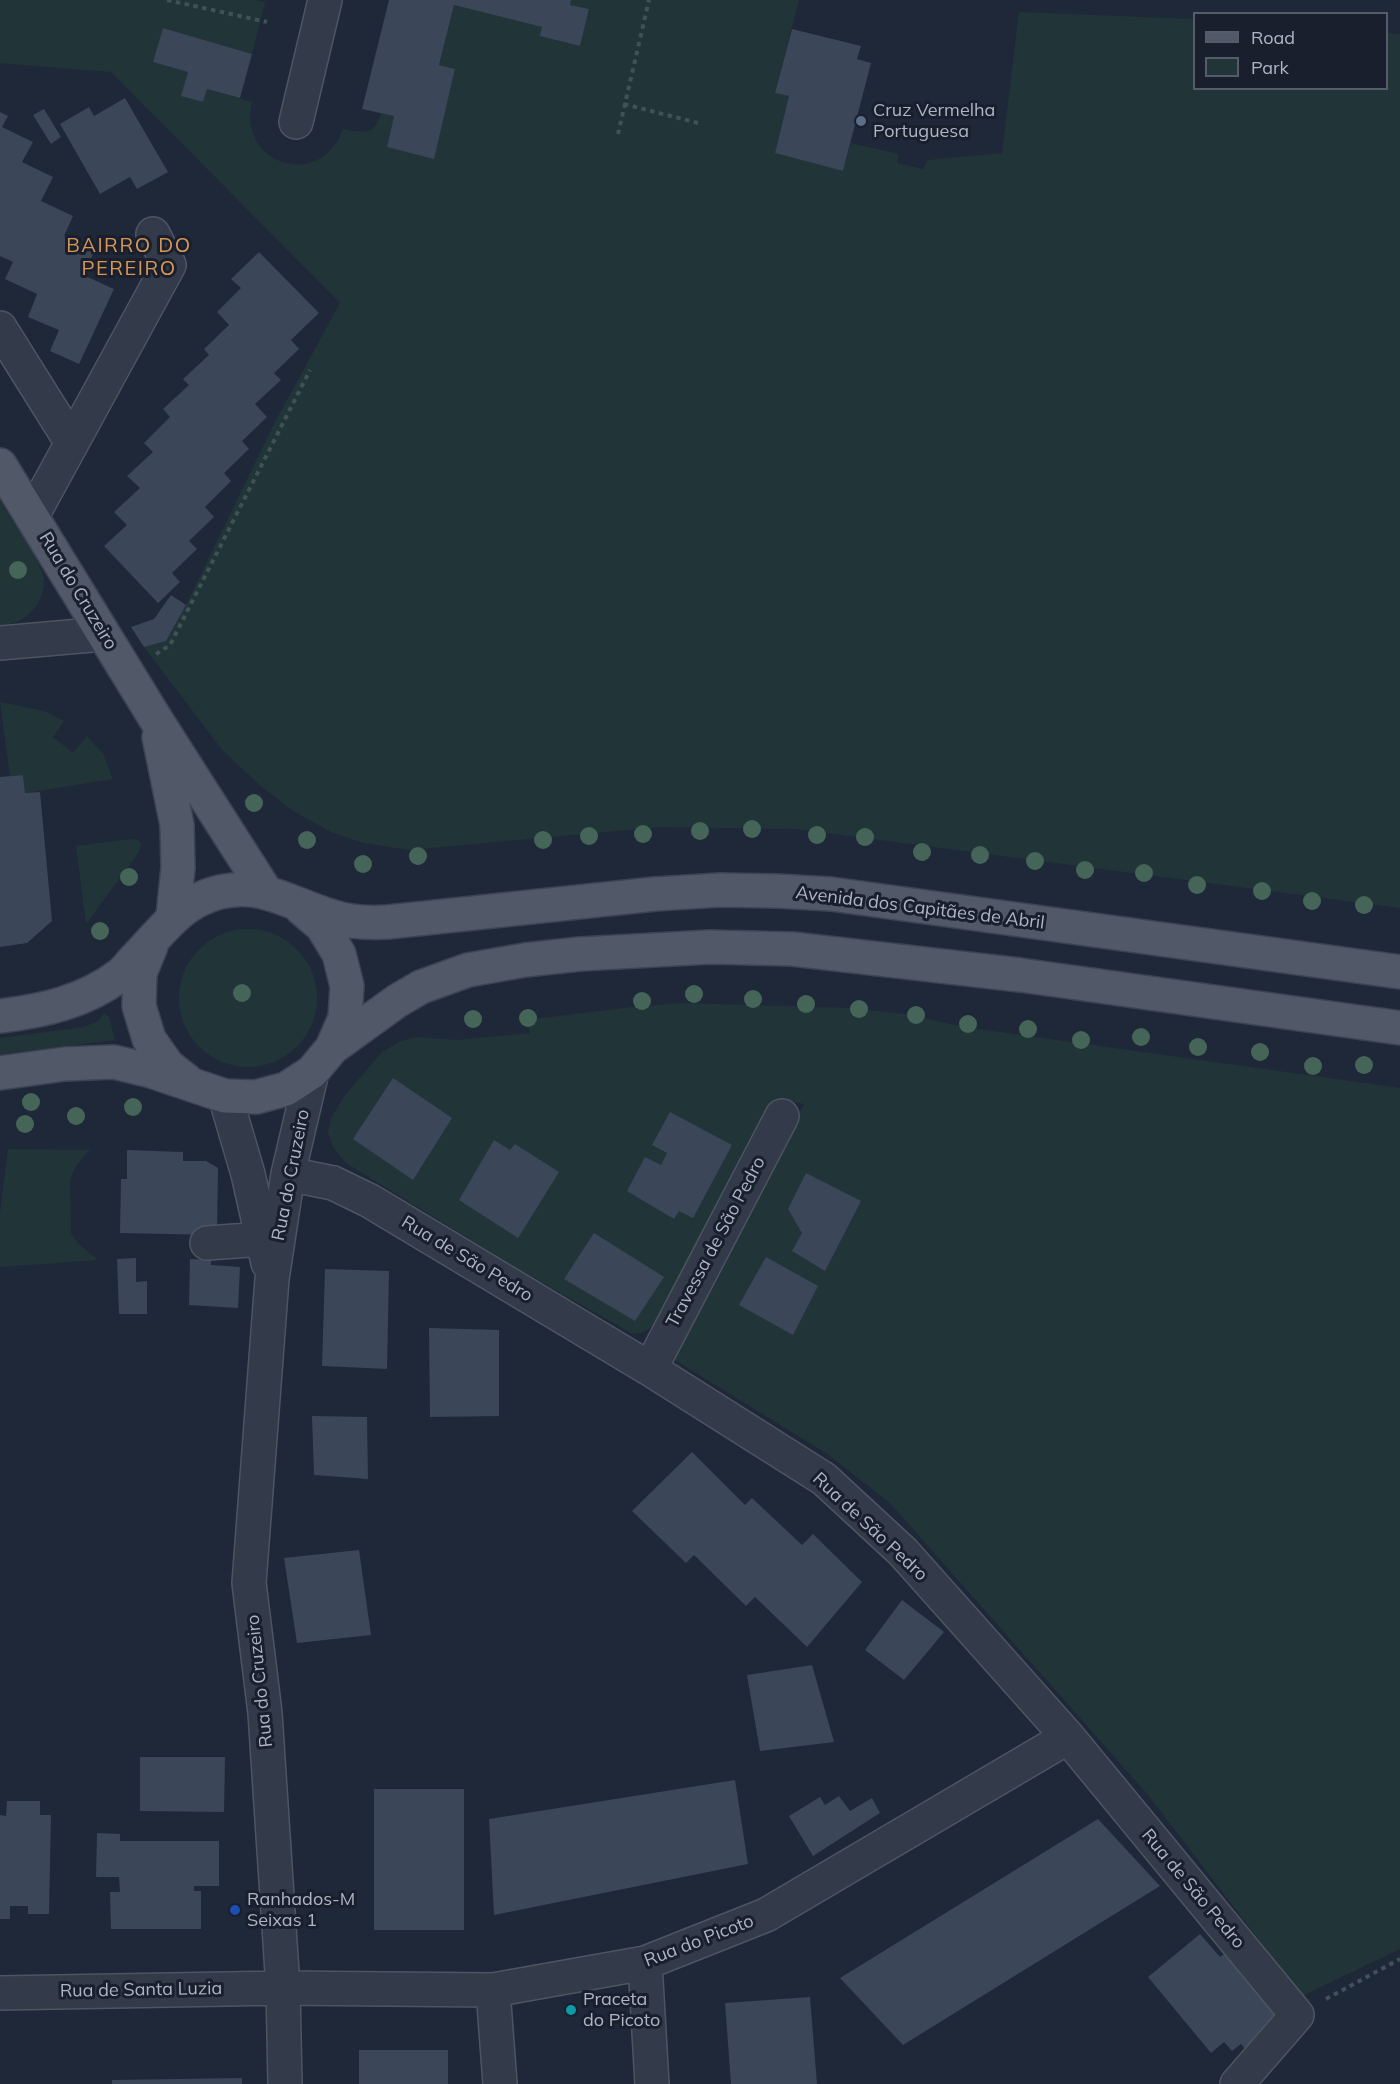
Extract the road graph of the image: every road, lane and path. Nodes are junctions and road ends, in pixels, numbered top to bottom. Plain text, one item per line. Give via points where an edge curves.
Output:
1 (167, 0) edge
2 (325, 0) edge
3 (649, 0) edge
4 (267, 22) dead end
5 (624, 104) junction
6 (296, 123) dead end
7 (698, 123) dead end
8 (618, 134) dead end
9 (153, 234) dead end
10 (0, 328) edge
11 (310, 370) dead end
12 (72, 443) junction
13 (0, 465) edge
14 (32, 516) junction
15 (103, 633) junction
16 (0, 643) edge
17 (126, 670) junction
18 (155, 718) junction
19 (266, 892) junction
20 (297, 905) junction
21 (173, 916) junction
22 (152, 941) junction
23 (1400, 972) edge
24 (0, 1016) edge
25 (1400, 1028) edge
26 (322, 1060) junction
27 (0, 1073) edge
28 (210, 1091) junction
29 (782, 1116) dead end
30 (288, 1174) junction
31 (263, 1239) junction
32 (207, 1243) dead end
33 (272, 1279) junction
34 (650, 1369) junction
35 (1068, 1737) junction
36 (1400, 1959) edge
37 (645, 1963) junction
38 (283, 1988) junction
39 (493, 1990) junction
40 (0, 1993) edge
41 (1297, 2015) junction
42 (285, 2084) edge
43 (500, 2084) edge
44 (652, 2084) edge
45 (1237, 2084) edge

1 - 4 path
2 - 6 street
3 - 5 path
5 - 7 path
5 - 8 path
9 - 12 street via 169,264
10 - 12 street
11 - 17 path via 170,645
12 - 14 street
13 - 14 main road, Rua do Cruzeiro
14 - 15 main road, Rua do Cruzeiro
15 - 16 street
15 - 17 main road, Rua do Cruzeiro
17 - 18 main road, Rua do Cruzeiro
18 - 19 main road, Rua do Cruzeiro
18 - 21 main road via 177,825
19 - 20 main road, Avenida dos Capitães de Abril
19 - 21 main road, Avenida dos Capitães de Abril via 233,890 201,898
20 - 23 main road, Avenida dos Capitães de Abril via 335,918 372,923 655,894 720,890 831,894
20 - 26 main road, Avenida dos Capitães de Abril via 322,926 339,954 347,986 345,1018
21 - 22 main road, Avenida dos Capitães de Abril
22 - 24 main road, Avenida dos Capitães de Abril via 120,975 86,996 41,1011
22 - 28 main road, Avenida dos Capitães de Abril via 140,973 139,1006 149,1039 168,1066
25 - 26 main road via 997,973 792,949 710,947 580,954 468,970 413,992 374,1016
26 - 28 main road via 286,1089 256,1097
26 - 30 street, Rua do Cruzeiro
27 - 28 main road via 114,1062
28 - 31 street, Rua do Cruzeiro via 248,1174
29 - 34 street, Travessa de São Pedro
30 - 33 street, Rua do Cruzeiro
30 - 34 street, Rua de São Pedro via 333,1183 370,1200
31 - 32 street
31 - 33 street, Rua do Cruzeiro
33 - 38 street, Rua do Cruzeiro via 249,1583 265,1713
34 - 35 street, Rua de São Pedro via 824,1479 903,1552
35 - 37 street, Rua do Picoto via 766,1915
35 - 41 street, Rua de São Pedro
36 - 41 path
37 - 39 street, Rua do Picoto
37 - 44 street
38 - 39 street, Rua do Picoto
38 - 40 street, Rua de Santa Luzia
38 - 42 street, Rua do Cruzeiro
39 - 43 street
41 - 45 street

